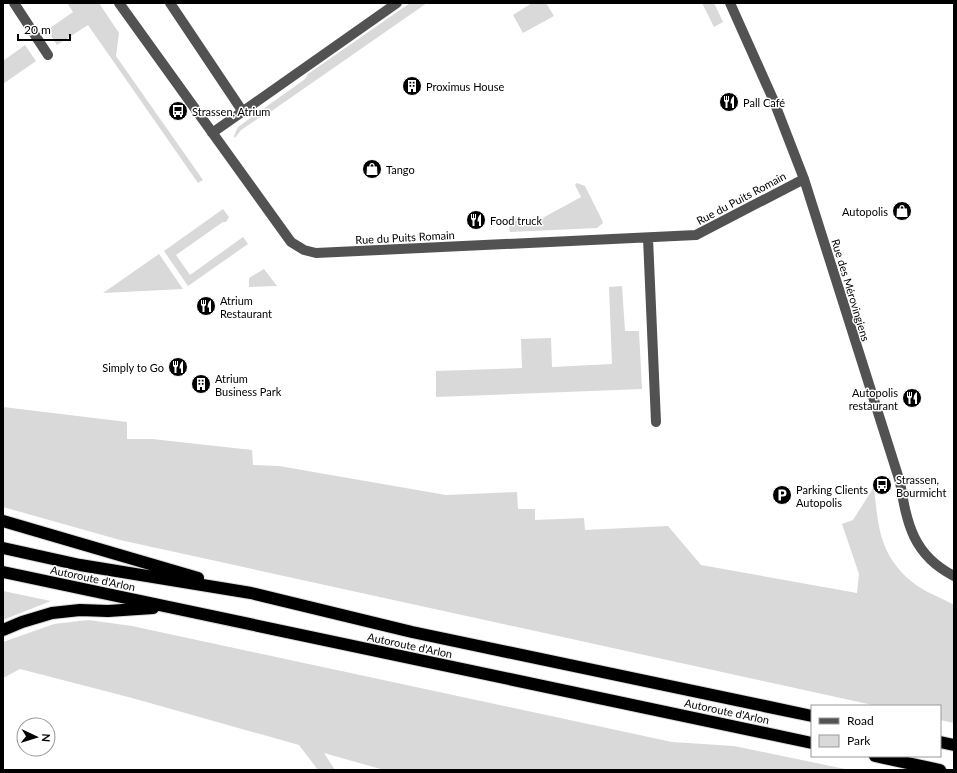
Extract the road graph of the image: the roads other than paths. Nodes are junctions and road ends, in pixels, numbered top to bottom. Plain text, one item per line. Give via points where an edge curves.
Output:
1 (14, 3) edge
2 (119, 3) edge
3 (170, 3) edge
4 (396, 3) edge
5 (730, 3) edge
6 (48, 55) dead end
7 (243, 112) junction
8 (212, 133) junction
9 (804, 179) junction
10 (648, 238) junction
11 (656, 422) dead end
12 (3, 521) edge
13 (3, 548) edge
14 (3, 572) edge
15 (954, 576) edge
16 (251, 593) junction
17 (167, 607) junction
18 (3, 630) edge
19 (811, 716) edge
20 (941, 742) edge
21 (811, 743) edge
22 (954, 745) edge
23 (879, 757) edge
24 (940, 770) edge

1 - 6 street
2 - 8 street, Rue du Puits Romain
3 - 7 street
4 - 7 street
5 - 9 street, Rue des Mérovingiens via 773,99
7 - 8 street
8 - 10 street, Rue du Puits Romain via 291,242 304,250 316,253
9 - 10 street, Rue du Puits Romain via 696,236
9 - 15 street, Rue des Mérovingiens via 900,482 912,532 920,550 934,565
10 - 11 street
12 - 16 highway
13 - 16 highway, Autoroute d'Arlon
14 - 17 highway, Autoroute d'Arlon
16 - 19 highway, Autoroute d'Arlon via 412,632
17 - 18 highway via 52,613
17 - 21 highway, Autoroute d'Arlon
20 - 22 highway
23 - 24 highway

